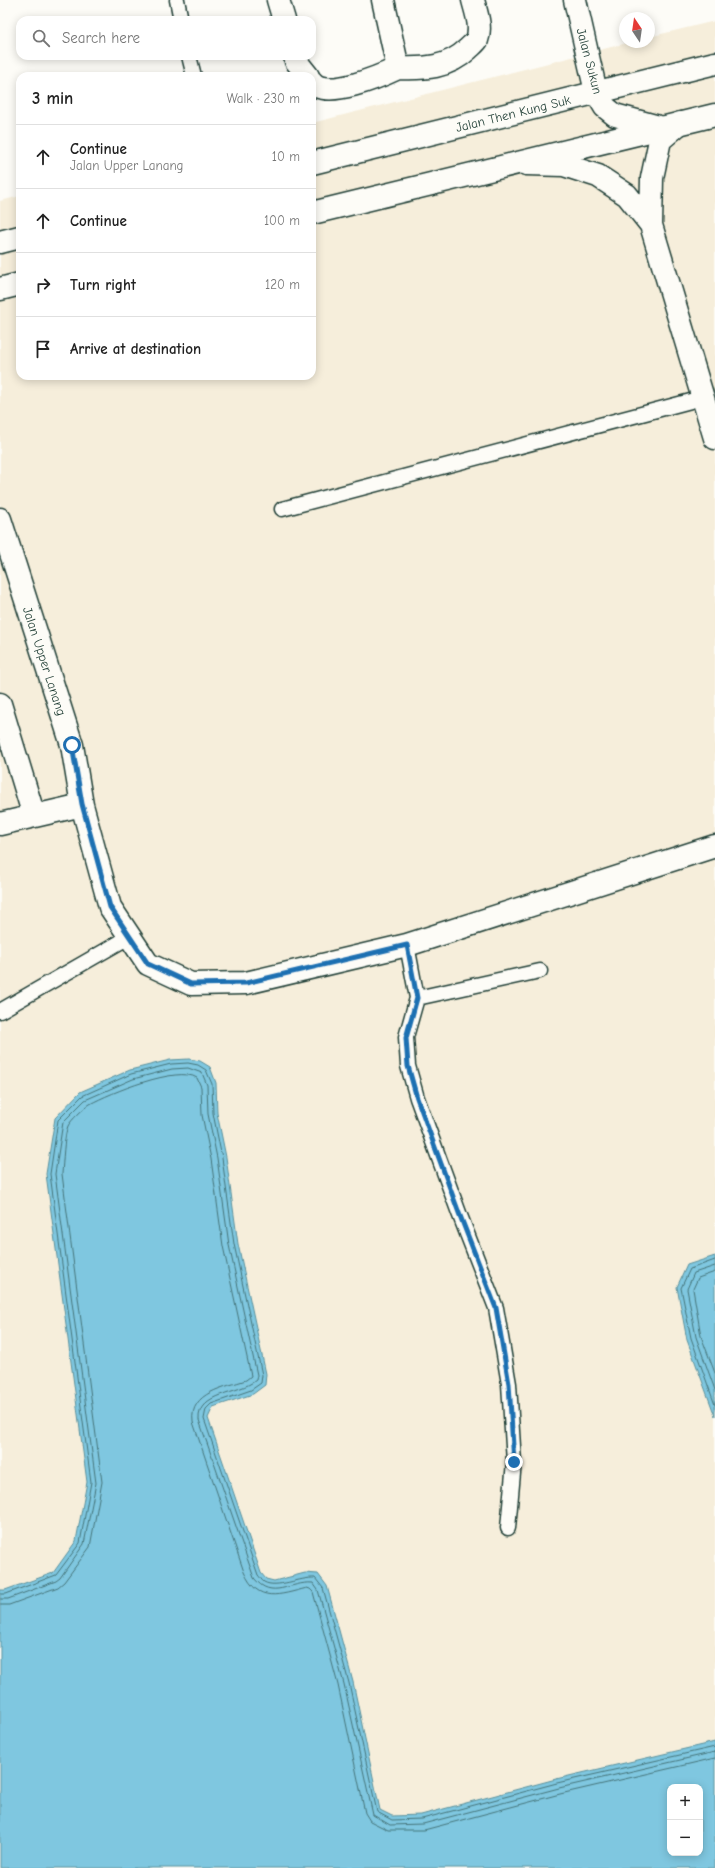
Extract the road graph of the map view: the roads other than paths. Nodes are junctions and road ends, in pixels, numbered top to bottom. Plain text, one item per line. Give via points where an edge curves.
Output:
1 (177, 0) edge
2 (278, 0) edge
3 (383, 0) edge
4 (473, 0) edge
5 (575, 0) edge
6 (180, 16) edge
7 (283, 16) edge
8 (190, 60) edge
9 (296, 60) edge
10 (715, 62) edge
11 (398, 68) junction
12 (193, 72) edge
13 (305, 72) edge
14 (316, 86) edge
15 (596, 92) junction
16 (715, 115) edge
17 (672, 126) junction
18 (316, 162) edge
19 (516, 163) junction
20 (316, 212) edge
21 (651, 225) junction
22 (16, 238) edge
23 (0, 242) edge
24 (16, 285) edge
25 (0, 289) edge
26 (702, 398) junction
27 (715, 438) edge
28 (282, 509) dead end
29 (0, 519) edge
30 (0, 704) edge
31 (82, 804) junction
32 (34, 816) junction
33 (0, 824) edge
34 (715, 846) edge
35 (129, 937) junction
36 (407, 945) junction
37 (540, 971) dead end
38 (417, 998) junction
39 (0, 1012) edge
40 (508, 1528) dead end

1 - 6 lane
2 - 7 street
3 - 11 street
4 - 11 street via 479,25 476,41 461,56 448,64 420,69
5 - 15 street, Jalan Sukun
8 - 12 lane
9 - 13 street
10 - 15 street, Jalan Then Kung Suk
11 - 14 street via 372,80 329,90
15 - 17 street, Jalan Sukun via 605,107 615,115
15 - 18 street, Jalan Then Kung Suk
16 - 17 street
17 - 19 street
17 - 21 street via 660,140 652,178
19 - 20 street
19 - 21 street via 564,166 598,176 627,195
21 - 26 street
22 - 23 street
24 - 25 street
26 - 27 street
26 - 28 lane
29 - 31 street, Jalan Upper Lanang via 72,745
30 - 32 street
31 - 32 street
31 - 35 street, Jalan Upper Lanang via 110,907
32 - 33 street
34 - 36 street, Jalan Upper Lanang
35 - 36 street, Jalan Upper Lanang via 148,964 191,984 246,983
35 - 39 lane
36 - 38 lane
37 - 38 lane
38 - 40 lane via 406,1038 408,1066 417,1098 498,1316 509,1384 514,1462

